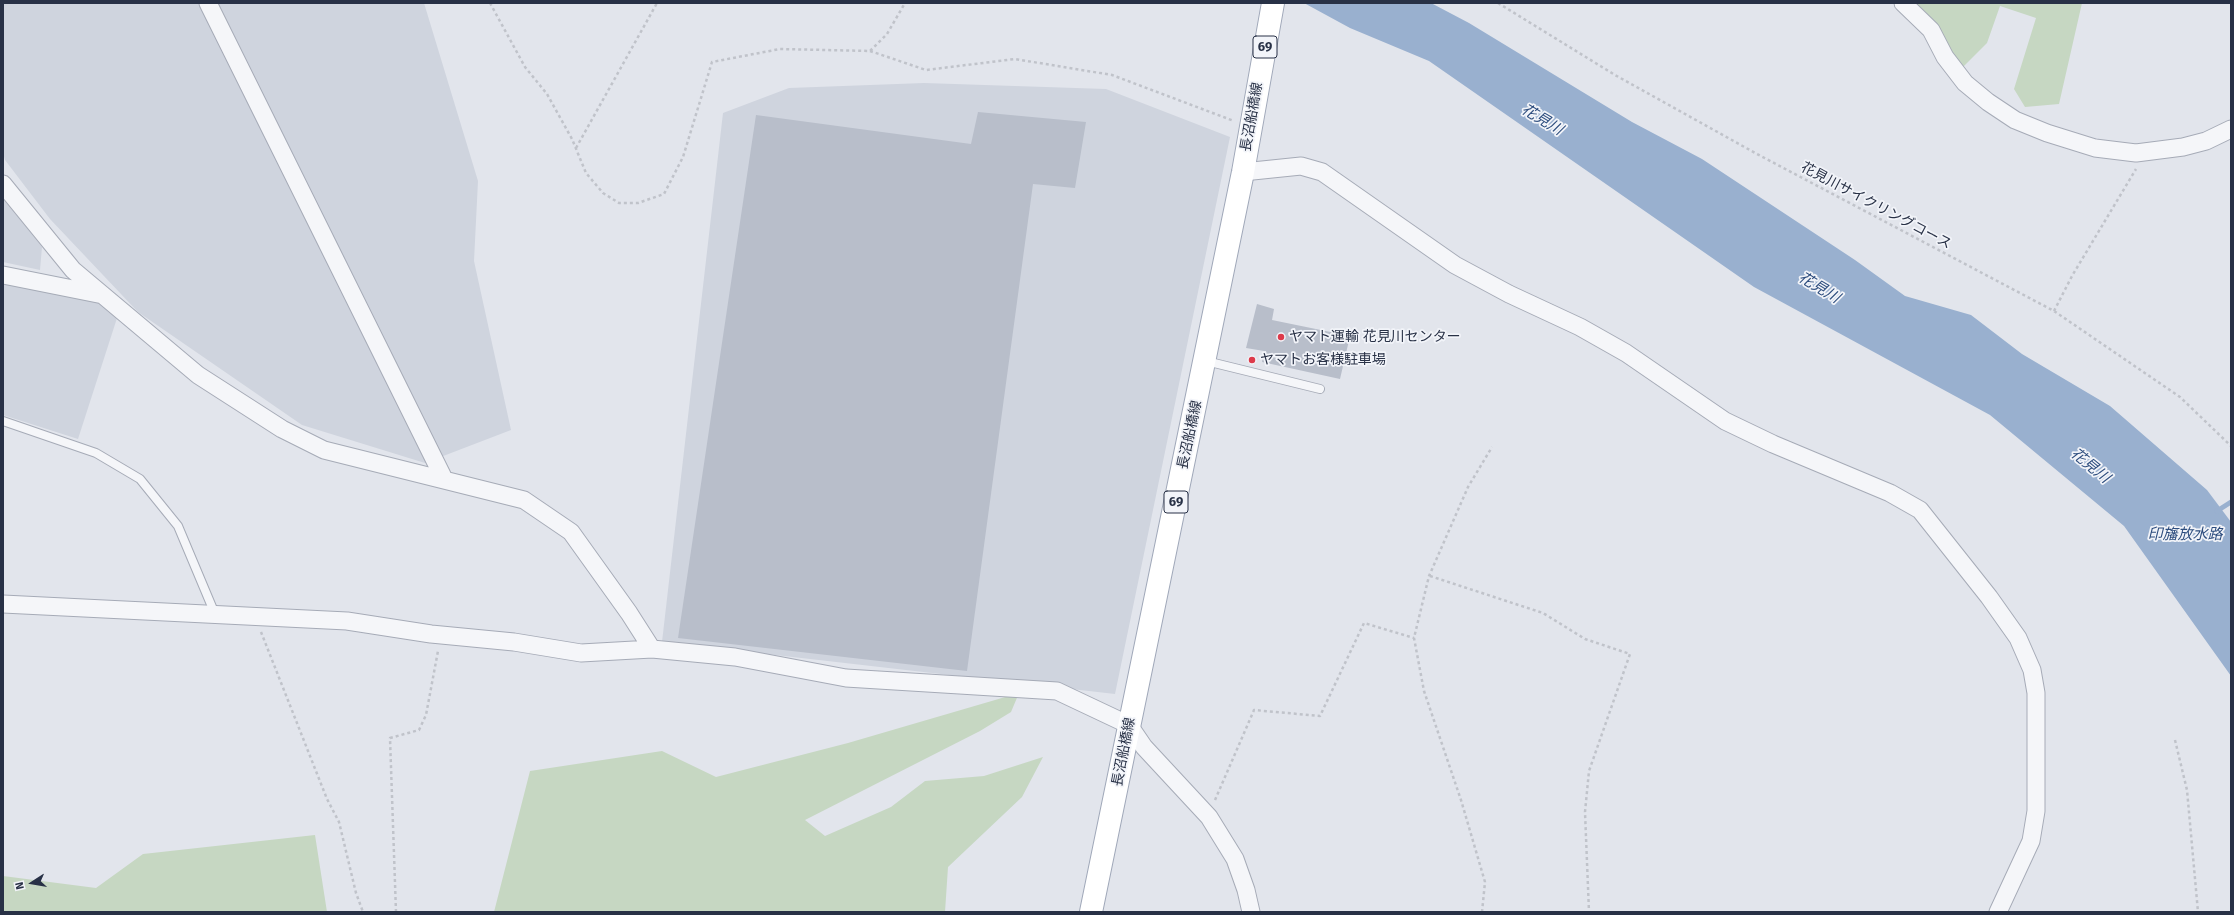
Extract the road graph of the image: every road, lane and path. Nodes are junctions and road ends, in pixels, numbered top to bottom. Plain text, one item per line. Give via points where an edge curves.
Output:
1 (208, 3) edge
2 (490, 3) edge
3 (658, 3) edge
4 (905, 3) edge
5 (1273, 3) edge
6 (1498, 3) edge
7 (1903, 3) edge
8 (870, 51) junction
9 (1250, 127) junction
10 (2231, 129) edge
11 (576, 148) junction
12 (2147, 152) junction
13 (1243, 172) junction
14 (3, 184) edge
15 (3, 276) edge
16 (105, 295) junction
17 (2054, 311) junction
18 (1205, 361) junction
19 (1320, 389) dead end
20 (3, 422) edge
21 (2231, 446) edge
22 (1492, 447) dead end
23 (444, 479) junction
24 (1429, 576) junction
25 (3, 604) edge
26 (215, 615) junction
27 (255, 617) junction
28 (442, 635) junction
29 (1414, 638) junction
30 (652, 649) junction
31 (1129, 725) junction
32 (2175, 740) dead end
33 (1208, 817) junction
34 (363, 912) edge
35 (396, 912) edge
36 (1091, 912) edge
37 (1251, 912) edge
38 (1482, 912) edge
39 (1589, 912) edge
40 (1998, 912) edge
41 (2198, 912) edge

1 - 23 street
2 - 11 path via 525,67 548,94
3 - 11 path
4 - 8 path via 887,34
5 - 9 main road, 長沼船橋線 / 69
6 - 17 path, 花見川サイクリングコース via 1615,75 1750,150
7 - 12 street via 1931,30 1944,57 1965,83 2015,120 2095,148
8 - 9 path via 926,70 1015,59 1112,75
8 - 11 path via 780,48 712,62 683,157 664,194 638,203 619,203 604,193 586,173
9 - 13 main road, 長沼船橋線 / 69
10 - 12 street via 2206,141
12 - 17 path via 2072,276
13 - 18 main road, 長沼船橋線 / 69
13 - 40 street via 1301,166 1322,172 1455,265 1580,327 1626,353 1725,421 1890,493 1920,510 2018,638 2032,670 2036,693 2036,811 2031,841
14 - 16 street via 73,270
15 - 16 street
16 - 23 street via 198,376 282,429 324,450
17 - 21 path, 花見川サイクリングコース via 2180,397
18 - 19 lane
18 - 31 main road, 長沼船橋線 / 69
20 - 26 lane via 96,453 140,480 178,526
22 - 24 path via 1468,487
23 - 30 street via 524,500 571,532
24 - 29 path
24 - 39 path via 1543,613 1585,639 1630,654 1589,771 1585,812
25 - 26 street
26 - 27 street
27 - 28 street via 347,621
27 - 34 path via 327,799 339,822
28 - 30 street via 514,642 581,653
28 - 35 path via 426,714 419,730 390,738
29 - 33 path via 1364,623 1320,716 1254,710
29 - 38 path via 1424,691 1461,800 1484,882
30 - 31 street via 735,657 846,678 1057,691
31 - 33 street via 1144,747
31 - 36 main road, 長沼船橋線 / 69
32 - 41 path via 2187,790
33 - 37 street via 1235,860

